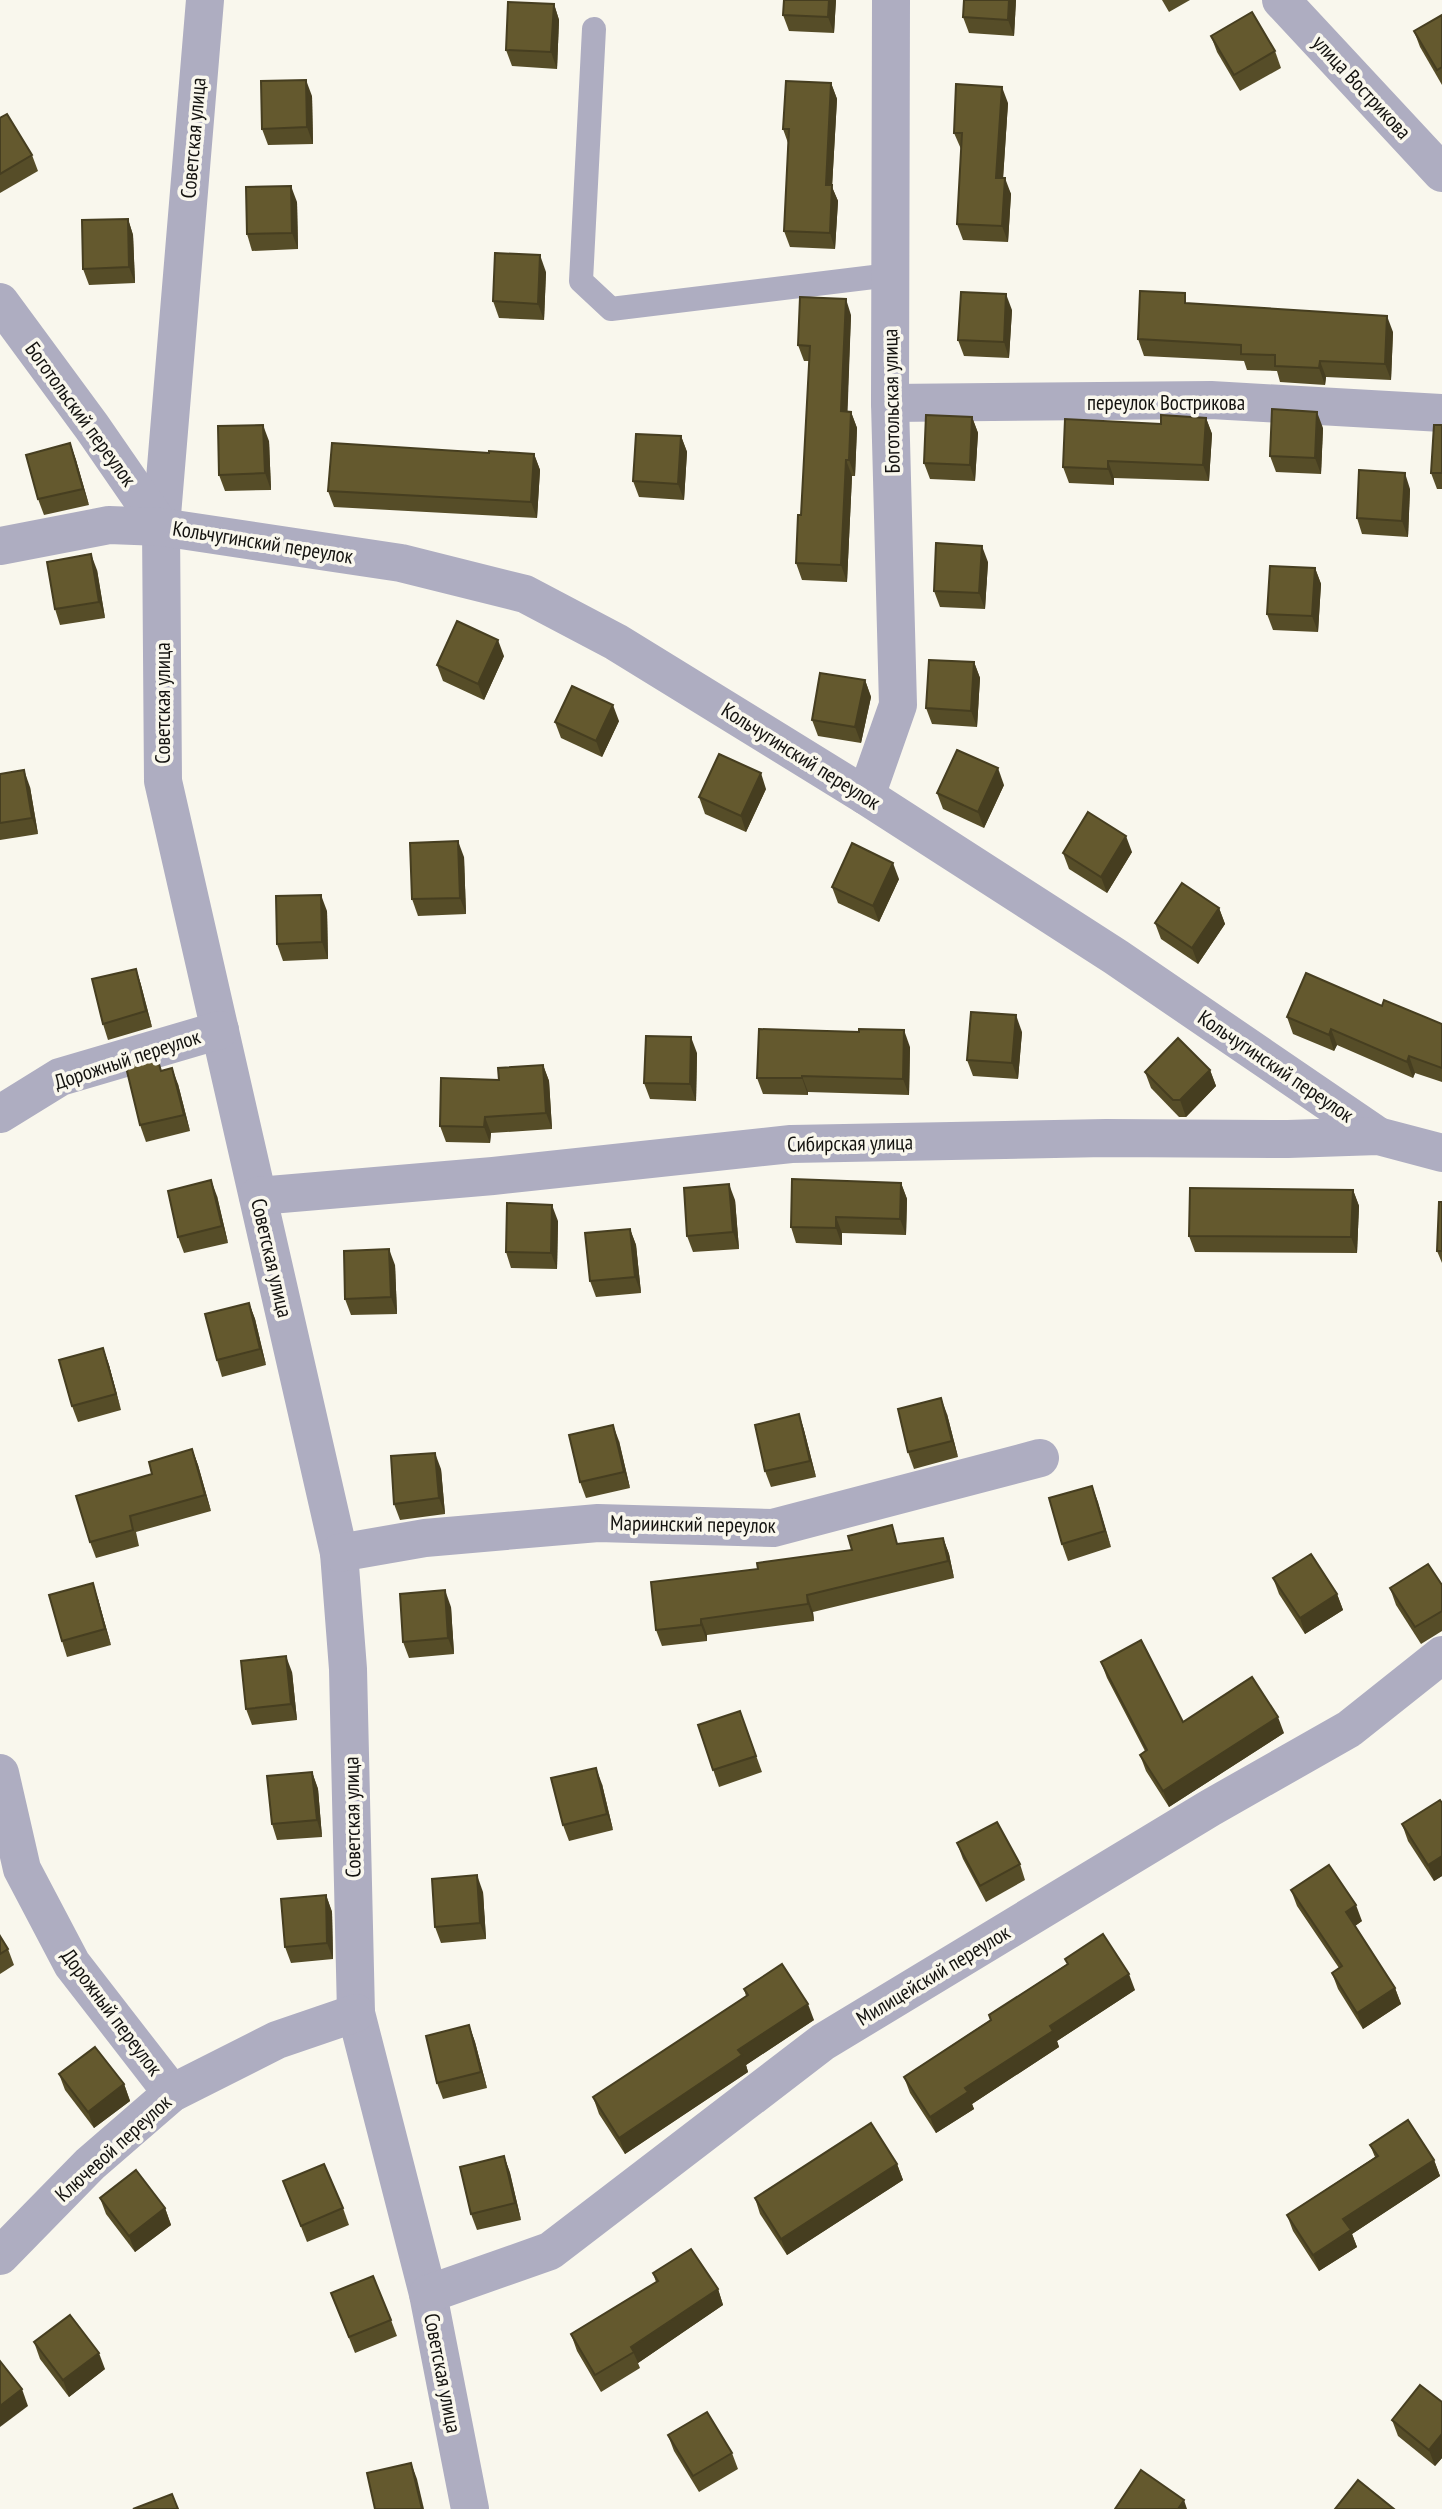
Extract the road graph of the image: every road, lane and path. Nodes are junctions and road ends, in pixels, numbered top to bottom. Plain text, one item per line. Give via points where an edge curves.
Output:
1 (205, 0) edge
2 (891, 0) edge
3 (1281, 0) edge
4 (594, 29) dead end
5 (1442, 173) edge
6 (890, 275) junction
7 (0, 302) edge
8 (890, 402) junction
9 (1442, 413) edge
10 (160, 527) junction
11 (0, 546) edge
12 (866, 796) junction
13 (220, 1030) junction
14 (0, 1114) edge
15 (1378, 1136) junction
16 (1442, 1153) edge
17 (258, 1196) junction
18 (1040, 1458) dead end
19 (339, 1553) junction
20 (1442, 1655) edge
21 (1, 1782) edge
22 (356, 2013) junction
23 (172, 2093) junction
24 (0, 2256) edge
25 (428, 2294) junction
26 (470, 2509) edge

1 - 10 street, Советская улица
2 - 6 street, Боготольская улица
3 - 5 street, улица Вострикова
4 - 6 lane via 581,281 611,309
6 - 8 street, Боготольская улица
7 - 10 street, Боготольский переулок
8 - 9 street, переулок Вострикова via 1211,400
8 - 12 street, Боготольская улица via 898,705
10 - 11 street via 108,525
10 - 12 street, Кольчугинский переулок via 401,563 525,594 616,642
10 - 13 street, Советская улица via 163,781
12 - 15 street, Кольчугинский переулок via 1116,957
13 - 14 street, Дорожный переулок via 60,1077
13 - 17 street, Советская улица
15 - 16 street, Сибирская улица
15 - 17 street, Сибирская улица via 791,1144
17 - 19 street, Советская улица
18 - 19 street, Мариинский переулок via 773,1528 598,1523 425,1538
19 - 22 street, Советская улица via 348,1669
20 - 25 street, Милицейский переулок via 1349,1729 823,2042 550,2251
21 - 23 street, Дорожный переулок via 22,1869 72,1964
22 - 23 street, Ключевой переулок via 277,2040
22 - 25 street, Советская улица
23 - 24 street, Ключевой переулок via 90,2164
25 - 26 street, Советская улица

